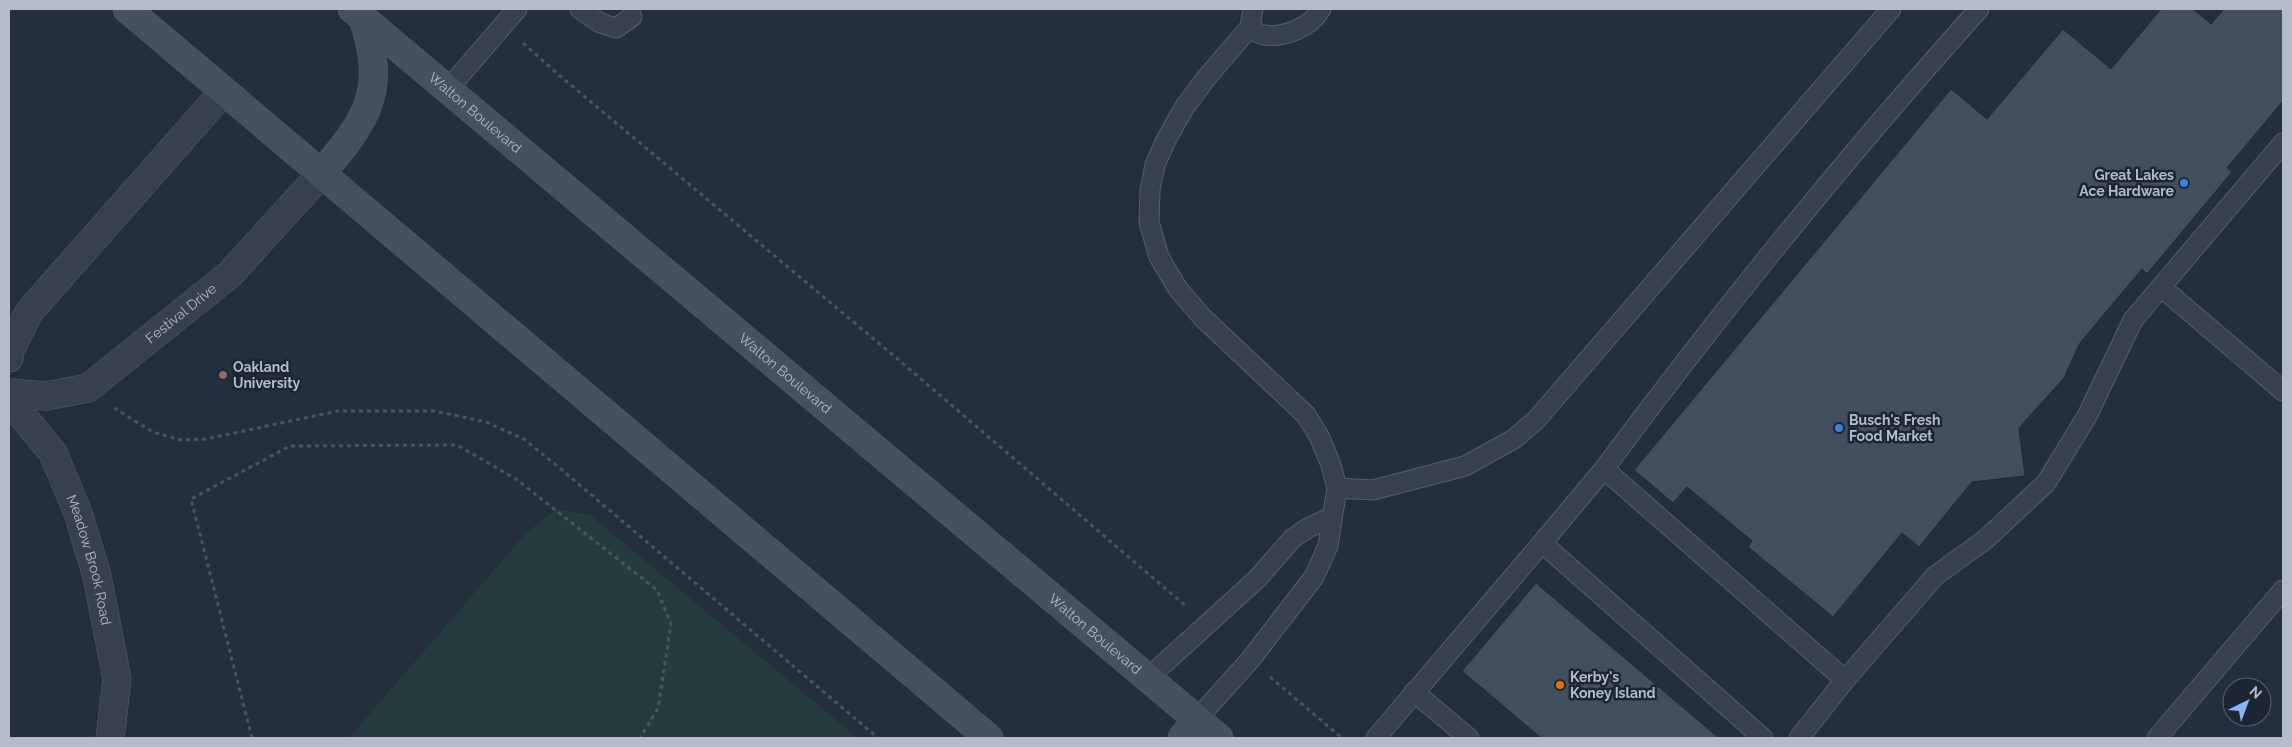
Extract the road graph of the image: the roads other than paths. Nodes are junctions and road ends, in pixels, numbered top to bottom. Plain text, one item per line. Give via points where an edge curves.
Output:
1 (127, 9) edge
2 (517, 9) edge
3 (580, 9) edge
4 (1320, 9) edge
5 (1891, 9) edge
6 (1979, 9) edge
7 (357, 13) edge
8 (632, 17) dead end
9 (1252, 18) edge
10 (449, 88) junction
11 (224, 91) junction
12 (2283, 143) edge
13 (321, 174) junction
14 (2161, 288) junction
15 (9, 358) edge
16 (2283, 391) edge
17 (9, 393) edge
18 (9, 400) edge
19 (1604, 469) junction
20 (1337, 488) junction
21 (1331, 517) junction
22 (1542, 544) junction
23 (2283, 590) edge
24 (1148, 678) junction
25 (1845, 680) junction
26 (1414, 692) junction
27 (1189, 729) edge
28 (110, 738) edge
29 (990, 738) edge
30 (1219, 738) edge
31 (1376, 738) edge
32 (1469, 738) edge
33 (1763, 738) edge
34 (1799, 738) edge
35 (2157, 738) edge

1 - 11 main road
2 - 10 lane
3 - 8 lane via 600,23 616,28
4 - 9 lane via 1316,17 1291,32 1263,35
5 - 20 lane via 1536,420 1514,440 1465,466 1373,490
6 - 19 lane via 1869,134 1678,368
7 - 10 main road, Walton Boulevard
7 - 13 main road via 372,46 374,71 371,94 365,115 352,138
9 - 20 lane via 1184,108 1166,140 1155,165 1150,190 1150,222 1158,257 1178,290 1203,318 1306,415 1332,465
10 - 24 main road, Walton Boulevard
11 - 13 main road
11 - 15 street via 28,312
12 - 14 lane
13 - 17 street, Festival Drive via 230,274 88,388 46,396
13 - 29 main road
14 - 16 lane
14 - 25 lane via 2133,320 2087,416 2046,484 1986,539 1935,576
18 - 28 street, Meadow Brook Road via 53,454 78,514 97,576 117,679
19 - 22 lane
19 - 25 lane
20 - 21 lane
21 - 24 lane via 1293,538 1257,579
21 - 27 lane via 1328,546 1314,577 1250,660
22 - 26 lane
22 - 33 lane
23 - 35 lane
24 - 27 main road, Walton Boulevard
25 - 34 lane
26 - 31 lane
26 - 32 lane
27 - 30 main road, Walton Boulevard

